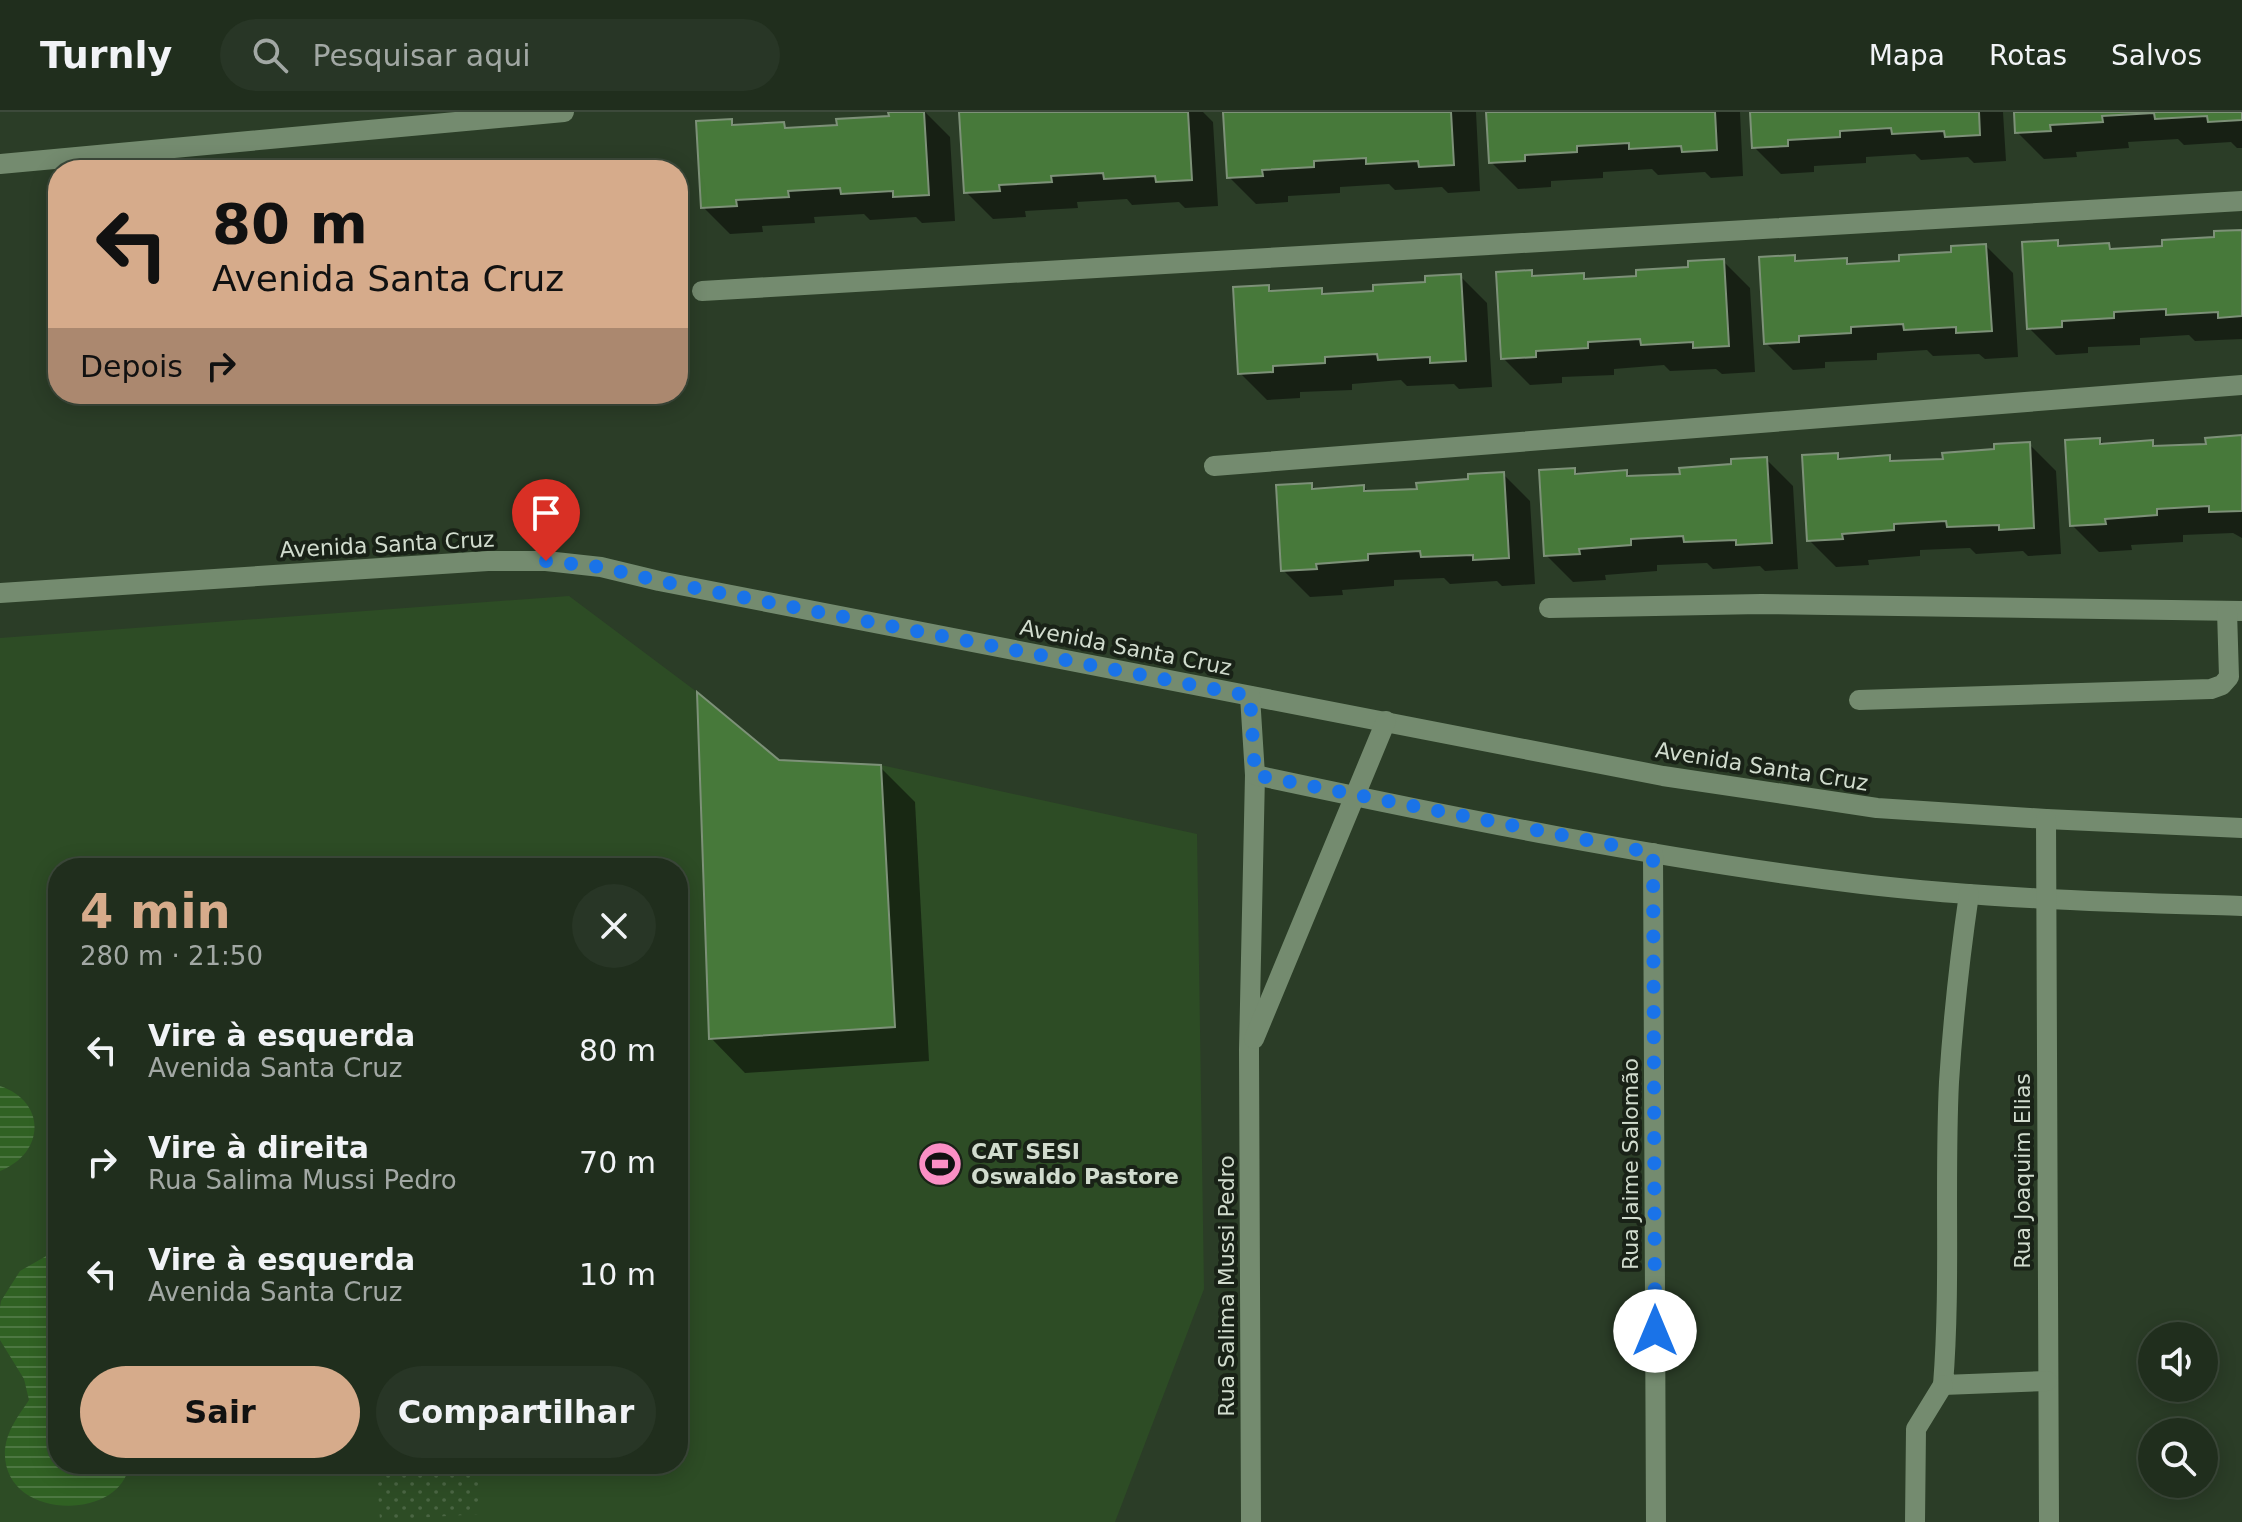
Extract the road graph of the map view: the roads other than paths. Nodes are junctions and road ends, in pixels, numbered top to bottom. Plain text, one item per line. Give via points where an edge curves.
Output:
1 (564, 112) edge
2 (0, 164) edge
3 (2242, 201) edge
4 (702, 291) dead end
5 (2242, 385) edge
6 (1214, 466) dead end
7 (0, 593) edge
8 (1549, 608) dead end
9 (2234, 611) edge
10 (1250, 696) junction
11 (1859, 700) dead end
12 (1386, 721) junction
13 (1255, 775) junction
14 (1354, 796) junction
15 (2046, 819) junction
16 (2242, 828) edge
17 (1653, 853) junction
18 (1969, 894) junction
19 (2045, 900) junction
20 (2242, 906) edge
21 (1249, 1050) junction
22 (2047, 1381) junction
23 (1943, 1385) junction
24 (1251, 1522) edge
25 (1656, 1522) edge
26 (1915, 1522) edge
27 (2049, 1522) edge

1 - 2 street
3 - 4 street
5 - 6 street
7 - 10 street, Avenida Santa Cruz via 546,561 601,567
8 - 9 street via 1761,604
9 - 11 street via 2229,677 2211,689
10 - 12 street, Avenida Santa Cruz
10 - 13 street, Rua Salima Mussi Pedro
12 - 14 street, Rua Salima Mussi Pedro
12 - 15 street, Avenida Santa Cruz via 1663,776 1846,803
13 - 14 street
13 - 21 street, Rua Salima Mussi Pedro
14 - 17 street
14 - 21 street, Rua Salima Mussi Pedro
15 - 16 street, Avenida Santa Cruz
15 - 19 street, Rua Joaquim Elias
17 - 18 street
17 - 25 street, Rua Jaime Salomão
18 - 19 street
18 - 23 street via 1949,1083
19 - 20 street
19 - 22 street, Rua Joaquim Elias
21 - 24 street, Rua Salima Mussi Pedro
22 - 23 street
22 - 27 street, Rua Joaquim Elias
23 - 26 street via 1916,1429

